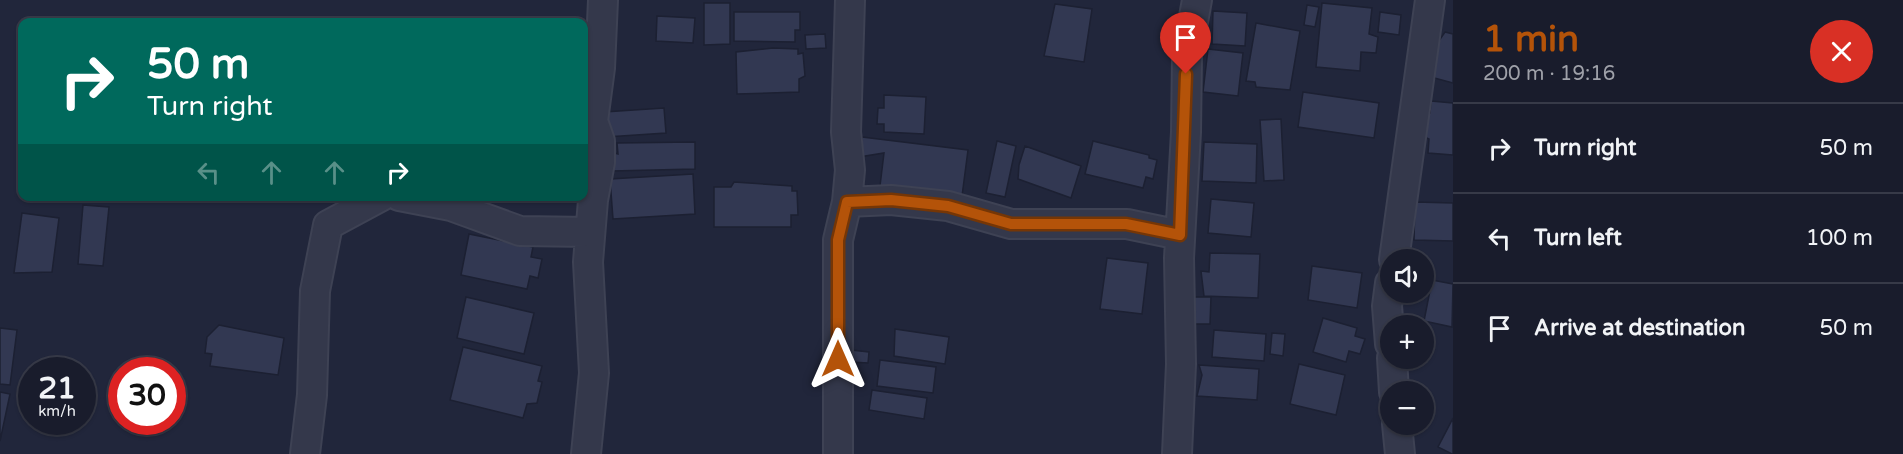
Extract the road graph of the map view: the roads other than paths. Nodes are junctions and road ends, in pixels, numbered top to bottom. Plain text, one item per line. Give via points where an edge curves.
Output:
1 (603, 0) edge
2 (850, 0) edge
3 (1197, 0) edge
4 (1430, 0) edge
5 (373, 201) edge
6 (425, 201) edge
7 (847, 202) junction
8 (590, 232) junction
9 (1180, 235) junction
10 (1396, 249) edge
11 (1398, 435) edge
12 (305, 454) edge
13 (586, 454) edge
14 (838, 454) edge
15 (1177, 454) edge
16 (1400, 454) edge

1 - 8 street via 593,121 600,141 600,162
2 - 7 street
3 - 9 street via 1187,56
4 - 10 street
5 - 12 street via 328,225 315,291 312,395
6 - 8 street via 451,206 520,231
7 - 9 street via 891,200 948,206 1011,224 1126,224
7 - 14 street via 838,240
8 - 13 street via 594,373
9 - 15 street
11 - 16 street

